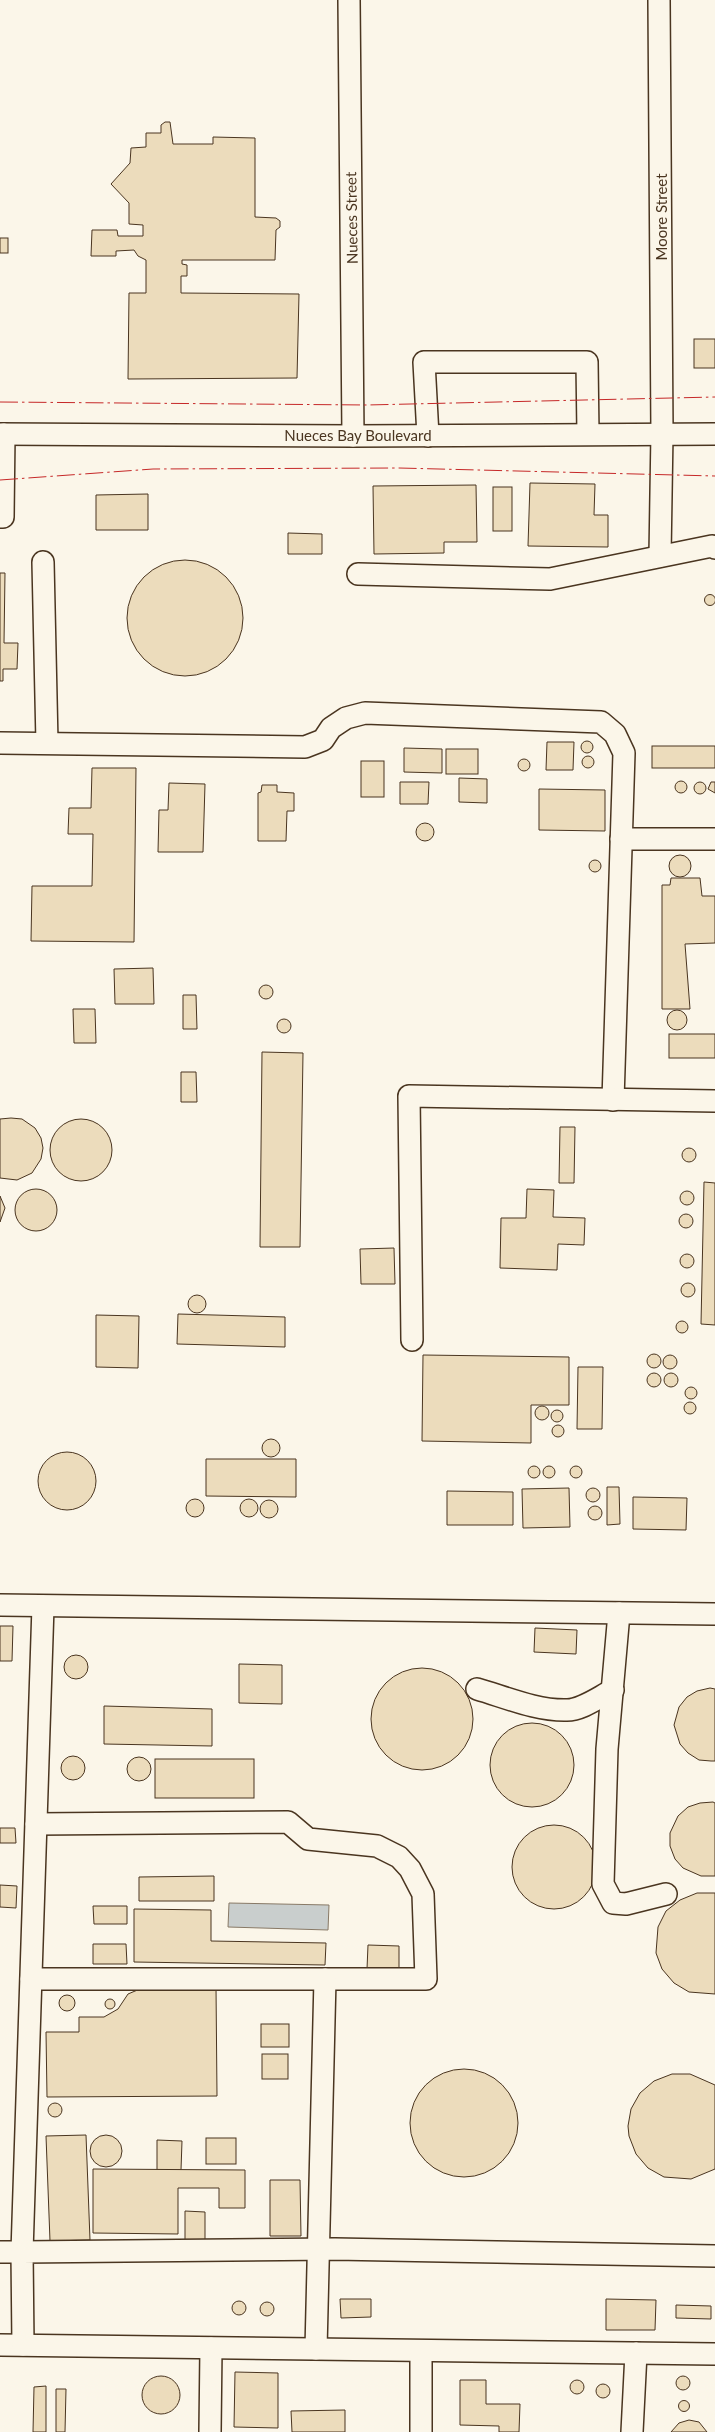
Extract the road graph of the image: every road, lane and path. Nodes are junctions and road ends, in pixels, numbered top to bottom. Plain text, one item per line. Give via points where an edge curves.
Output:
1 (349, 0) edge
2 (659, 0) edge
3 (662, 433) junction
4 (2, 434) edge
5 (588, 434) junction
6 (715, 434) edge
7 (354, 436) junction
8 (428, 436) junction
9 (0, 517) edge
10 (715, 548) edge
11 (660, 556) junction
12 (43, 562) dead end
13 (358, 574) dead end
14 (0, 742) edge
15 (47, 743) junction
16 (621, 839) junction
17 (715, 839) edge
18 (613, 1100) junction
19 (715, 1101) edge
20 (412, 1340) dead end
21 (0, 1605) edge
22 (43, 1606) junction
23 (619, 1613) junction
24 (715, 1614) edge
25 (477, 1689) dead end
26 (612, 1690) junction
27 (36, 1824) junction
28 (666, 1894) dead end
29 (31, 1979) junction
30 (325, 1979) junction
31 (319, 2249) junction
32 (0, 2252) edge
33 (22, 2252) junction
34 (715, 2256) edge
35 (0, 2345) edge
36 (23, 2346) junction
37 (211, 2348) junction
38 (316, 2349) junction
39 (421, 2350) junction
40 (636, 2353) junction
41 (715, 2354) edge
42 (210, 2432) edge
43 (421, 2432) edge
44 (632, 2432) edge

1 - 7 street, Nueces Street
2 - 3 street, Moore Street
3 - 5 street, Nueces Bay Boulevard
3 - 6 street, Nueces Bay Boulevard
3 - 11 street, Moore Street
4 - 7 street, Nueces Bay Boulevard
4 - 9 street via 3,517
5 - 8 street, Nueces Bay Boulevard
5 - 8 street via 587,362 424,362
7 - 8 street, Nueces Bay Boulevard
10 - 11 street
11 - 13 street via 550,579
12 - 15 street
14 - 15 street
15 - 16 street via 305,747 323,740 331,728 346,718 365,713 602,722 615,734 624,753
16 - 17 street
16 - 18 street
18 - 19 street
18 - 20 street via 409,1096
21 - 22 street
22 - 23 street
22 - 27 street
23 - 24 street
23 - 26 street
25 - 26 street via 542,1708 568,1710
26 - 28 street via 602,1884 613,1903 626,1904
27 - 29 street
27 - 30 street via 288,1822 308,1839 377,1846 399,1857 410,1869 423,1894 426,1979
29 - 30 street
29 - 33 street
30 - 31 street
31 - 33 street
31 - 34 street
31 - 38 street
32 - 33 street
33 - 36 street
35 - 36 street
36 - 37 street
37 - 38 street
37 - 42 street
38 - 39 street
39 - 40 street
39 - 43 street
40 - 41 street
40 - 44 street

